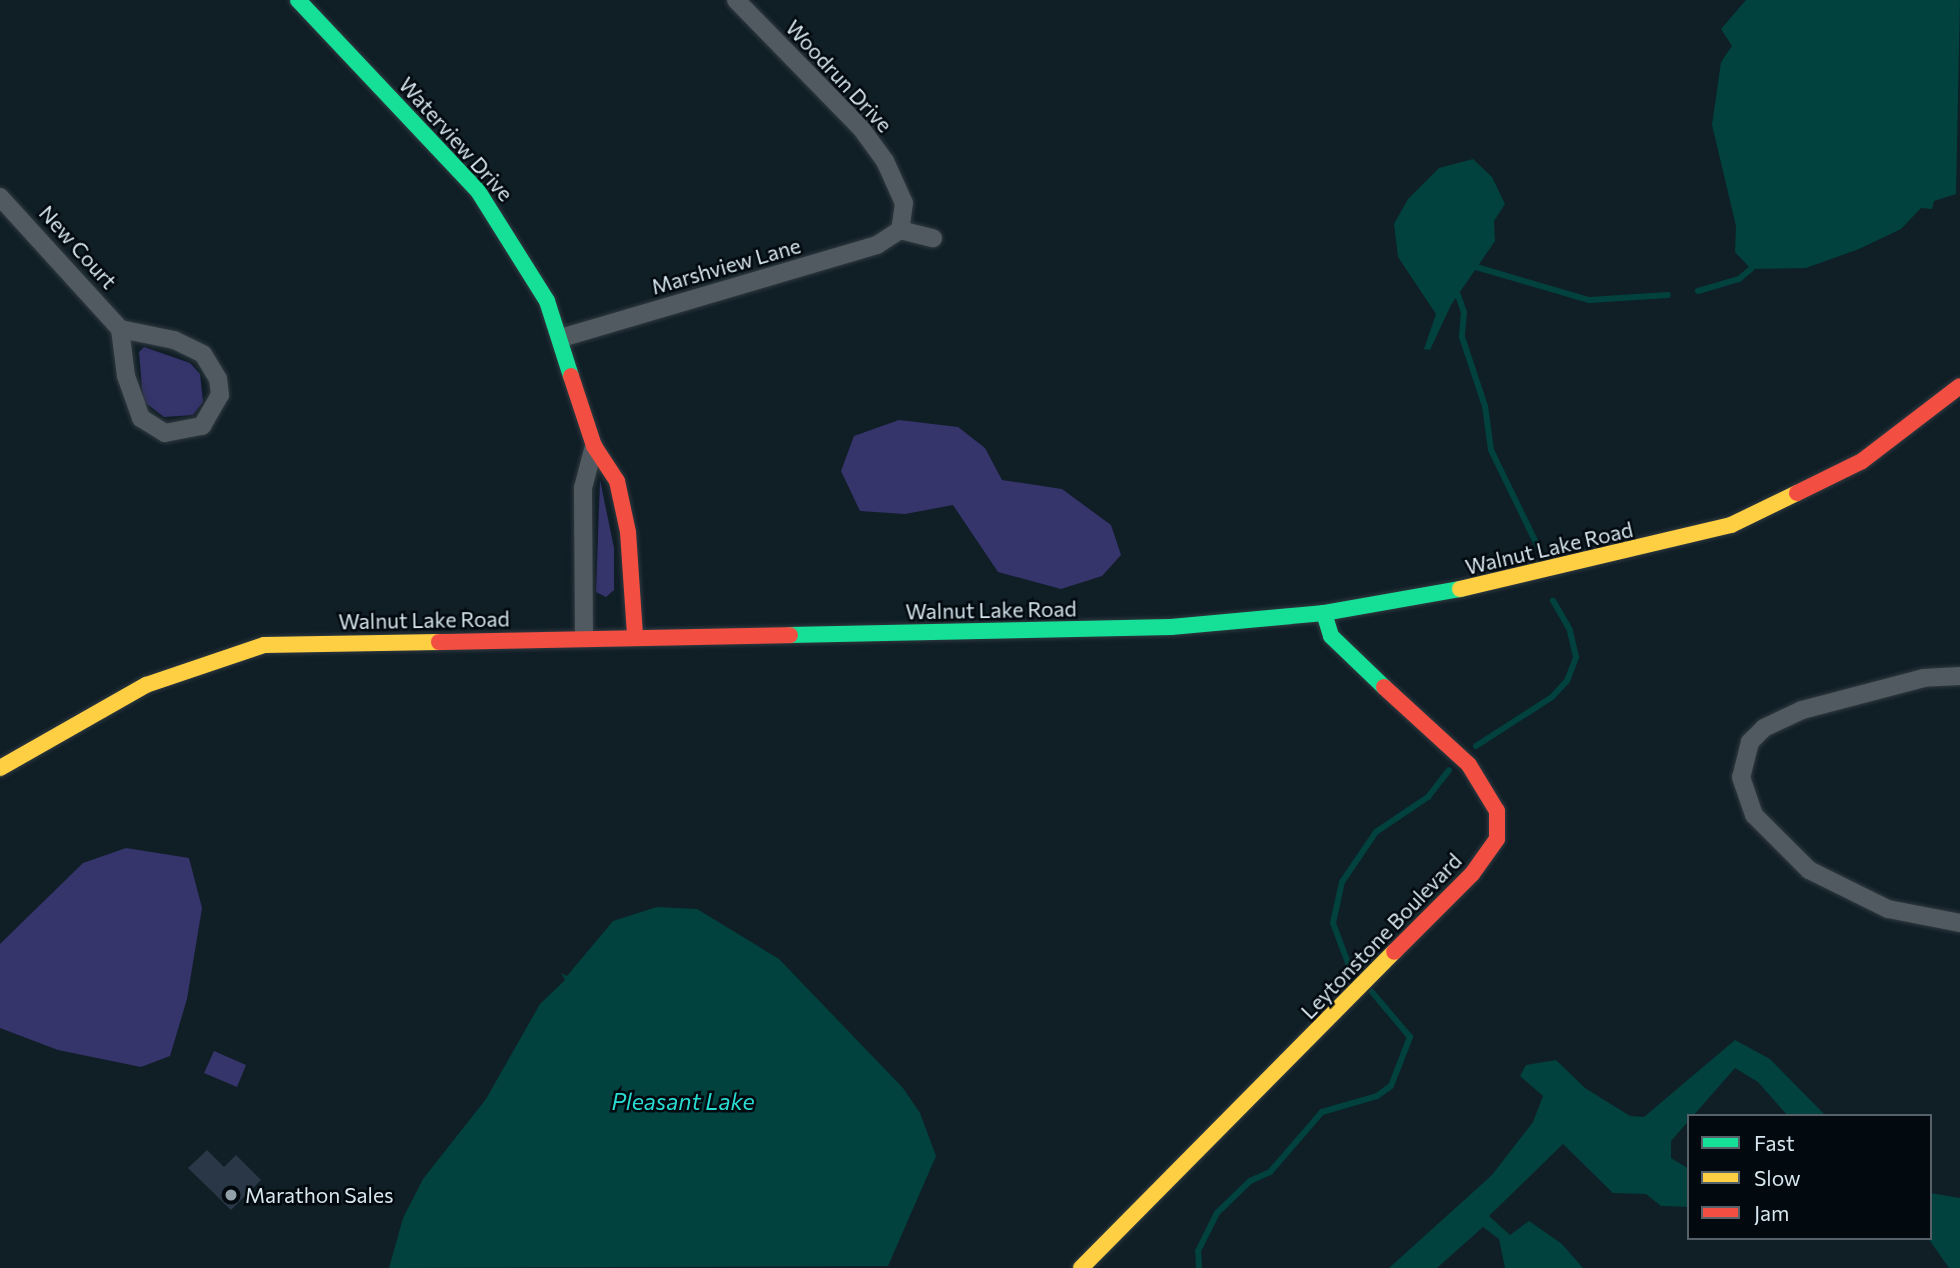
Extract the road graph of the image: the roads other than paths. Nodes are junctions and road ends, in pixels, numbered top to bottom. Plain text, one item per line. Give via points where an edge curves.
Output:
1 (298, 0) edge
2 (736, 0) edge
3 (0, 197) edge
4 (900, 230) junction
5 (933, 238) dead end
6 (120, 329) junction
7 (561, 338) junction
8 (1960, 386) edge
9 (594, 446) junction
10 (1324, 613) junction
11 (635, 635) junction
12 (584, 637) junction
13 (1960, 676) edge
14 (0, 768) edge
15 (1960, 923) edge
16 (1081, 1268) edge

1 - 7 street, Waterview Drive via 478,191 518,248
2 - 4 street, Woodrun Drive via 860,128 885,161 904,203
3 - 6 street, New Court
4 - 5 street
4 - 7 street, Marshview Lane via 877,246
6 - 6 street via 126,376 141,418 165,433 201,426 220,395 218,379 203,354 174,340
7 - 9 street, Waterview Drive
8 - 10 street, Walnut Lake Road via 1862,461 1731,525 1443,593
9 - 11 street, Waterview Drive via 617,481 628,532
9 - 12 street via 583,488
10 - 11 street, Walnut Lake Road via 1041,631
10 - 16 street, Leytonstone Boulevard via 1331,636 1469,765 1497,811 1497,839 1472,874
11 - 12 street, Walnut Lake Road
12 - 14 street, Walnut Lake Road via 264,645 146,685
13 - 15 street via 1924,678 1843,699 1764,728 1750,743 1741,777 1743,794 1768,832 1809,870 1888,909

